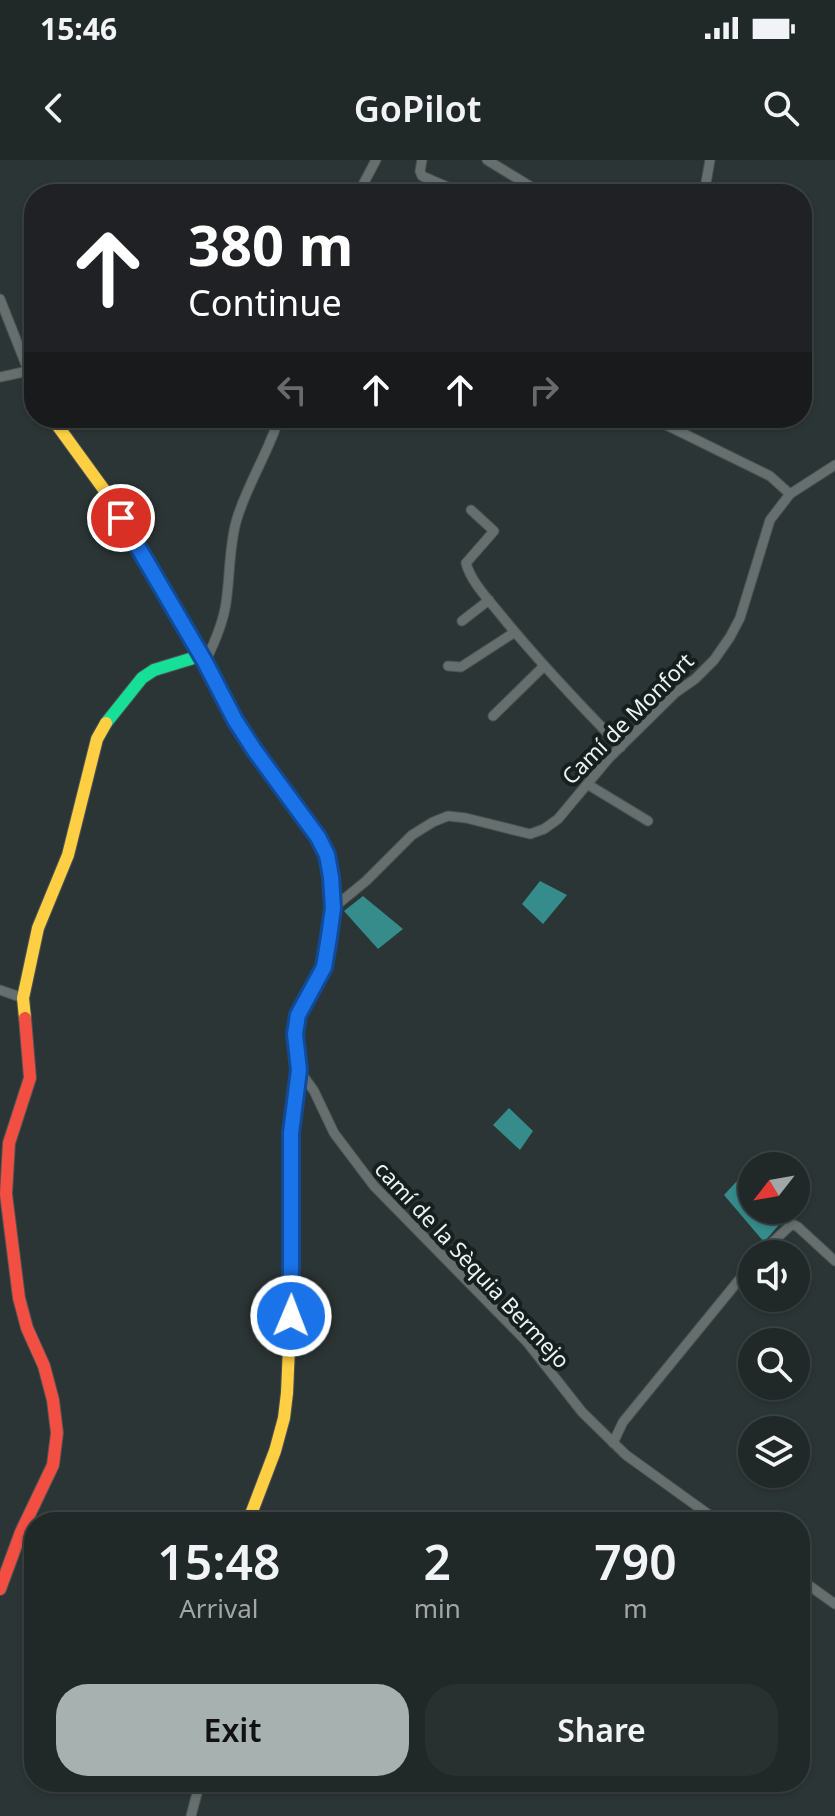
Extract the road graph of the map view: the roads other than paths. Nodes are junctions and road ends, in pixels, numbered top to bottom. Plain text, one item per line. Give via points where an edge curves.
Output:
1 (376, 160) edge
2 (422, 160) edge
3 (487, 160) edge
4 (710, 160) edge
5 (363, 184) edge
6 (441, 184) edge
7 (527, 184) edge
8 (706, 184) edge
9 (0, 299) edge
10 (24, 361) edge
11 (24, 372) edge
12 (0, 377) edge
13 (59, 428) edge
14 (276, 428) edge
15 (672, 428) edge
16 (835, 465) edge
17 (790, 494) junction
18 (471, 510) dead end
19 (489, 600) junction
20 (462, 621) dead end
21 (515, 632) junction
22 (203, 659) junction
23 (448, 666) dead end
24 (544, 666) junction
25 (493, 716) dead end
26 (621, 747) junction
27 (587, 784) junction
28 (648, 821) dead end
29 (333, 908) junction
30 (0, 990) edge
31 (23, 998) junction
32 (299, 1070) junction
33 (775, 1240) edge
34 (835, 1261) edge
35 (738, 1281) edge
36 (613, 1443) junction
37 (31, 1512) edge
38 (252, 1512) edge
39 (705, 1512) edge
40 (24, 1526) edge
41 (810, 1586) edge
42 (0, 1589) edge
43 (835, 1604) edge
44 (197, 1792) edge
45 (191, 1816) edge

1 - 5 street
2 - 6 street via 422,176
3 - 7 street
4 - 8 street
9 - 10 street
11 - 12 street
13 - 22 street via 105,491
14 - 22 street via 236,523 226,606
15 - 17 street via 770,476
16 - 17 street, Camí de Monfort
17 - 26 street, Camí de Monfort via 770,520 730,637 714,660
18 - 19 street via 494,531 466,563
19 - 20 street
19 - 21 street
21 - 23 street via 461,667
21 - 24 street
22 - 29 street via 255,751 318,837 327,855
22 - 31 street via 154,670 142,678 97,739 68,855 38,928
24 - 25 street
24 - 26 street
26 - 27 street, Camí de Monfort
27 - 28 street
27 - 29 street, Camí de Monfort via 558,819 530,834 466,818 448,816 433,822
29 - 32 street via 324,967 298,1015
30 - 31 street
31 - 37 street via 30,1078 9,1143 6,1194 19,1298 44,1366 57,1433 53,1465
32 - 36 street, camí de la Sèquia Bermejo via 334,1133 374,1186 527,1342
32 - 38 street via 291,1133 287,1393 275,1451
33 - 34 street via 792,1224
35 - 36 street via 623,1422
36 - 39 street, camí de la Sèquia Bermejo
40 - 42 street
41 - 43 street
44 - 45 street

